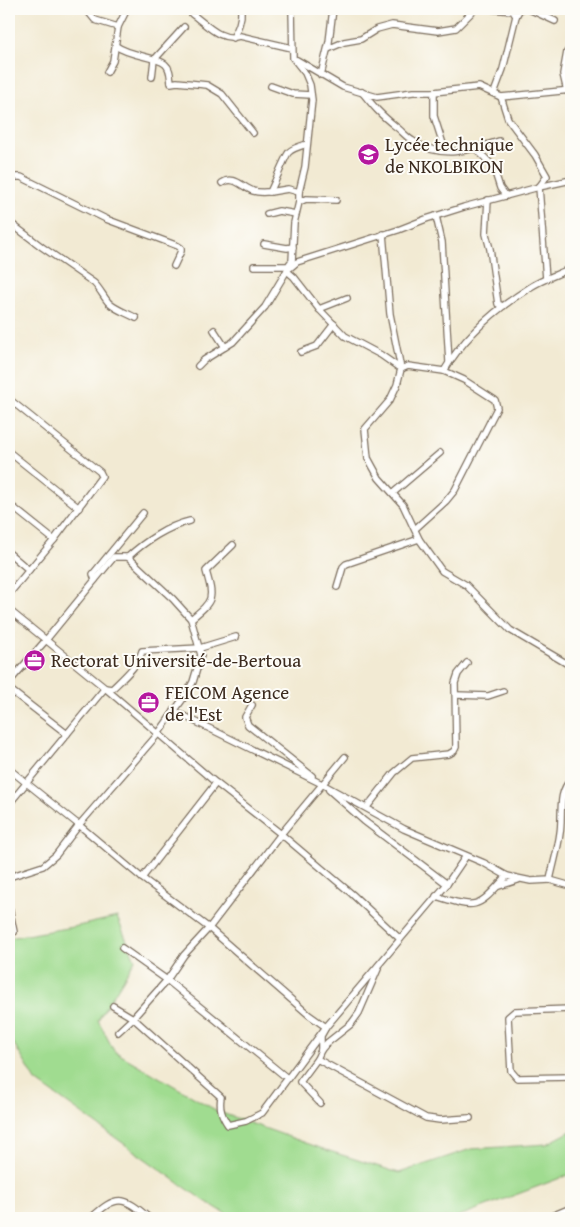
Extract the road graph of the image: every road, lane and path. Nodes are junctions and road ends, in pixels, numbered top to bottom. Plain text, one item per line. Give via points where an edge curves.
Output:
1 (86, 9) edge
2 (127, 9) edge
3 (241, 9) edge
4 (292, 9) edge
5 (333, 9) edge
6 (475, 9) edge
7 (491, 9) edge
8 (520, 9) edge
9 (529, 9) edge
10 (192, 14) dead end
11 (516, 16) junction
12 (555, 21) dead end
13 (118, 27) junction
14 (184, 27) dead end
15 (233, 38) junction
16 (116, 46) junction
17 (292, 48) junction
18 (328, 48) junction
19 (571, 51) edge
20 (293, 58) junction
21 (154, 60) junction
22 (107, 72) dead end
23 (321, 75) junction
24 (152, 77) dead end
25 (271, 86) dead end
26 (569, 91) edge
27 (362, 92) junction
28 (434, 92) junction
29 (494, 93) junction
30 (311, 95) junction
31 (501, 97) junction
32 (253, 133) dead end
33 (499, 141) dead end
34 (307, 144) junction
35 (476, 148) junction
36 (441, 151) junction
37 (9, 180) edge
38 (571, 180) edge
39 (222, 183) dead end
40 (539, 187) junction
41 (270, 192) junction
42 (299, 192) junction
43 (506, 196) junction
44 (336, 200) dead end
45 (488, 200) junction
46 (299, 202) junction
47 (268, 214) dead end
48 (296, 214) junction
49 (436, 216) junction
50 (9, 222) edge
51 (384, 234) junction
52 (264, 244) dead end
53 (293, 247) junction
54 (292, 262) junction
55 (174, 266) dead end
56 (254, 266) dead end
57 (571, 268) edge
58 (286, 271) junction
59 (546, 279) junction
60 (347, 298) dead end
61 (503, 306) junction
62 (319, 309) junction
63 (136, 318) dead end
64 (334, 324) junction
65 (214, 330) dead end
66 (225, 347) junction
67 (301, 352) dead end
68 (449, 362) junction
69 (198, 366) dead end
70 (401, 369) junction
71 (444, 371) junction
72 (9, 400) edge
73 (9, 452) edge
74 (440, 453) dead end
75 (393, 493) junction
76 (9, 504) edge
77 (79, 508) junction
78 (143, 513) dead end
79 (190, 521) dead end
80 (415, 529) junction
81 (54, 540) junction
82 (419, 540) junction
83 (233, 545) dead end
84 (9, 553) edge
85 (128, 557) junction
86 (29, 570) junction
87 (95, 580) junction
88 (337, 587) dead end
89 (9, 594) edge
90 (9, 610) edge
91 (191, 619) junction
92 (236, 637) dead end
93 (46, 640) junction
94 (200, 648) junction
95 (467, 662) dead end
96 (571, 666) edge
97 (9, 682) edge
98 (105, 688) junction
99 (9, 689) edge
100 (503, 691) dead end
101 (456, 695) junction
102 (252, 705) dead end
103 (174, 711) junction
104 (66, 734) junction
105 (158, 734) junction
106 (345, 757) dead end
107 (9, 769) edge
108 (571, 780) edge
109 (27, 782) junction
110 (216, 783) junction
111 (322, 784) junction
112 (9, 804) edge
113 (367, 807) junction
114 (79, 825) junction
115 (281, 834) junction
116 (466, 856) junction
117 (506, 876) junction
118 (9, 877) edge
119 (142, 878) junction
120 (518, 880) junction
121 (550, 880) junction
122 (446, 884) junction
123 (571, 886) edge
124 (497, 887) junction
125 (436, 896) junction
126 (9, 907) edge
127 (209, 928) junction
128 (14, 932) dead end
129 (400, 939) junction
130 (122, 948) dead end
131 (167, 980) junction
132 (112, 1006) dead end
133 (571, 1010) edge
134 (133, 1018) junction
135 (326, 1028) junction
136 (118, 1032) dead end
137 (321, 1050) junction
138 (318, 1059) junction
139 (571, 1077) edge
140 (287, 1078) junction
141 (320, 1102) dead end
142 (470, 1118) dead end
143 (571, 1208) edge
144 (91, 1218) edge
145 (148, 1218) edge
146 (547, 1218) edge

1 - 13 street via 94,20
2 - 13 street
3 - 15 street via 239,27
4 - 17 street
5 - 18 street
6 - 18 street via 456,28 438,31 392,24
7 - 11 street via 513,11
8 - 11 street
9 - 12 street
10 - 15 street via 218,35
11 - 29 street
13 - 16 street
14 - 21 street
15 - 17 street via 240,36
16 - 21 street
16 - 22 street
17 - 20 street
18 - 23 street
19 - 26 street via 567,52 563,74
20 - 23 street
20 - 30 street via 305,73
21 - 24 street
21 - 32 street via 166,65 171,83 207,85 222,94
23 - 27 street via 342,87
25 - 30 street via 293,94
26 - 31 street
27 - 28 street via 377,97
27 - 36 street via 376,111 412,140
28 - 29 street via 479,87
28 - 36 street via 434,116 443,144
29 - 31 street
30 - 34 street via 312,118
31 - 40 street via 508,119 546,176
33 - 35 street
34 - 41 street via 286,154
34 - 42 street
35 - 36 street
35 - 43 street via 493,166
37 - 55 street via 21,177 106,218 178,246 181,252
38 - 40 street
39 - 41 street via 233,180 253,191
40 - 43 street
40 - 59 street
41 - 42 street via 288,189
42 - 46 street
43 - 45 street
44 - 46 street
45 - 49 street
45 - 61 street via 486,234 498,304
46 - 48 street
47 - 48 street via 279,211
48 - 53 street
49 - 51 street
49 - 68 street via 442,242
50 - 63 street via 94,283 113,306
51 - 58 street via 296,262
51 - 70 street via 390,314
52 - 53 street
53 - 54 street
54 - 56 street via 288,266
54 - 58 street
57 - 59 street
58 - 62 street
58 - 66 street via 265,306
59 - 61 street
60 - 62 street
61 - 68 street via 474,332
62 - 64 street
64 - 67 street via 317,346
64 - 70 street via 345,336
65 - 66 street
66 - 69 street
68 - 71 street
70 - 71 street via 408,366
70 - 75 street via 390,400 365,429 368,458 379,478
71 - 80 street via 481,390 495,400 497,408 455,490
72 - 77 street via 100,472 100,480
73 - 77 street
74 - 75 street
75 - 80 street
76 - 81 street
77 - 81 street
78 - 87 street via 93,574
79 - 85 street via 178,524
80 - 82 street
81 - 86 street
82 - 88 street via 346,564
82 - 96 street via 442,571 466,585 510,630
83 - 91 street via 206,571 212,592 207,606
84 - 86 street
85 - 87 street via 114,557
85 - 91 street
86 - 89 street
87 - 93 street
90 - 93 street
91 - 94 street
92 - 94 street
93 - 97 street
93 - 98 street
94 - 98 street via 142,652 112,689
94 - 103 street via 193,682
95 - 101 street via 455,683
98 - 104 street
98 - 105 street
99 - 104 street
100 - 101 street via 488,696
101 - 113 street via 454,751 405,762
102 - 111 street via 245,717 248,725
103 - 105 street
103 - 111 street
104 - 109 street
105 - 110 street
105 - 114 street
106 - 111 street
107 - 109 street
108 - 121 street via 563,792 560,835
109 - 112 street
109 - 114 street
110 - 115 street
110 - 119 street
111 - 113 street
111 - 115 street
111 - 122 street
113 - 116 street via 404,829
114 - 118 street via 56,855 43,866
114 - 119 street
115 - 127 street
115 - 129 street
116 - 117 street via 484,862
116 - 122 street
117 - 120 street
117 - 124 street
119 - 127 street
120 - 121 street
120 - 124 street
121 - 123 street
122 - 125 street
124 - 125 street via 474,905
125 - 129 street
126 - 128 street
127 - 131 street
127 - 135 street
129 - 135 street
129 - 137 street via 376,973 359,1013
130 - 131 street
131 - 134 street
131 - 140 street
132 - 134 street
133 - 139 street via 515,1011 508,1017 511,1071 517,1078
134 - 136 street
134 - 140 street via 221,1097 219,1106 228,1126 262,1113
135 - 137 street via 321,1036
135 - 140 street
137 - 138 street
138 - 141 street via 300,1082
138 - 142 street via 426,1118
143 - 146 street
144 - 145 street via 111,1202 120,1200 131,1204

